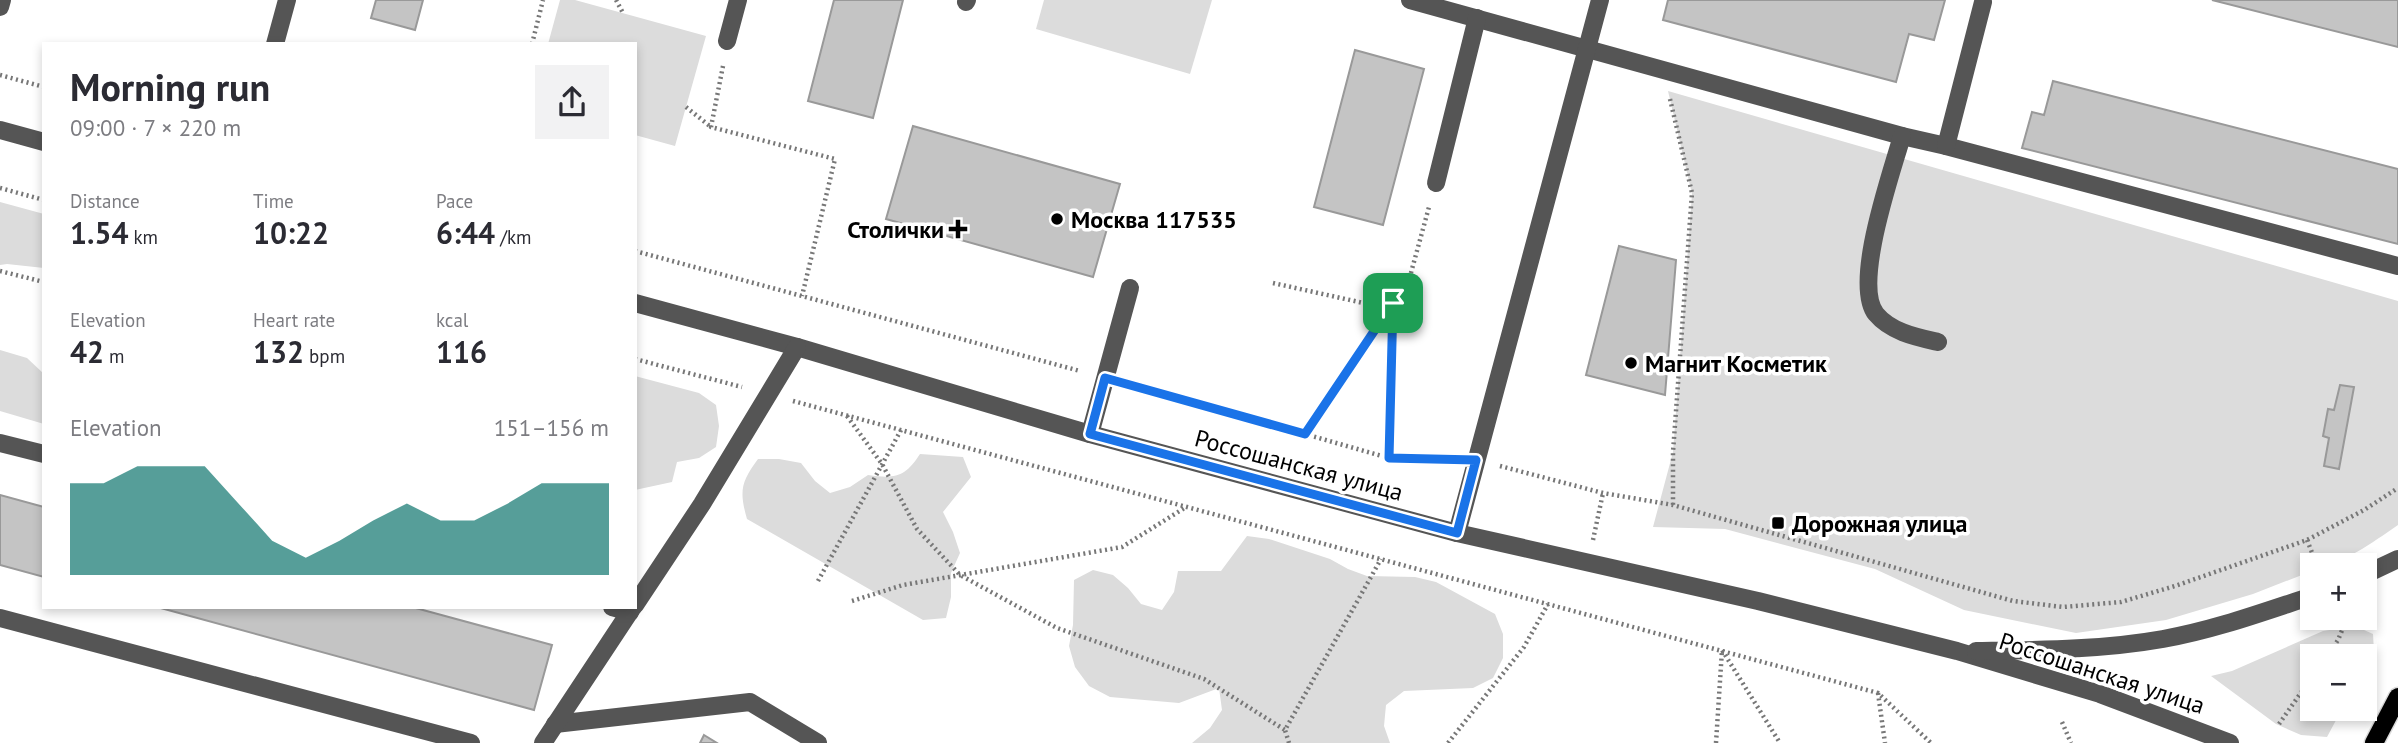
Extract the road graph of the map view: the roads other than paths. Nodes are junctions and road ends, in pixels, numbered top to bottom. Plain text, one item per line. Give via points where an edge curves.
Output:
1 (2, 0) edge
2 (287, 0) edge
3 (737, 0) edge
4 (1410, 0) edge
5 (1600, 0) edge
6 (1983, 2) edge
7 (0, 7) edge
8 (1476, 18) junction
9 (727, 41) road end
10 (276, 42) edge
11 (1587, 47) junction
12 (0, 130) edge
13 (1902, 136) junction
14 (42, 141) edge
15 (1946, 146) junction
16 (1436, 183) road end
17 (2398, 266) edge
18 (1130, 288) dead end
19 (637, 304) edge
20 (1938, 342) dead end
21 (797, 347) junction
22 (1090, 434) junction
23 (0, 443) edge
24 (42, 454) edge
25 (1457, 533) junction
26 (2398, 559) edge
27 (2377, 569) edge
28 (2300, 600) edge
29 (637, 602) edge
30 (632, 609) edge
31 (0, 618) edge
32 (1957, 651) junction
33 (2398, 697) edge
34 (555, 724) junction
35 (471, 743) edge
36 (543, 743) edge
37 (818, 743) edge
38 (2230, 743) edge
39 (2374, 743) edge

1 - 7 street
2 - 10 street
3 - 9 street
4 - 8 street
5 - 11 street
6 - 15 street
8 - 11 street
8 - 16 street
11 - 13 street
11 - 25 street
12 - 14 street
13 - 15 street
13 - 20 street via 1871,248 1867,284 1875,313 1902,333
15 - 17 street
18 - 22 street
19 - 21 street, Россошанская улица
21 - 22 street, Россошанская улица
21 - 29 street
22 - 25 street, Россошанская улица
23 - 24 street
25 - 32 street, Россошанская улица
26 - 27 street
28 - 32 street, Россошанская улица via 2164,639 2053,650
30 - 34 street
31 - 35 street
32 - 38 street, Россошанская улица via 2100,694
33 - 39 main road
34 - 36 street
34 - 37 street via 750,702

